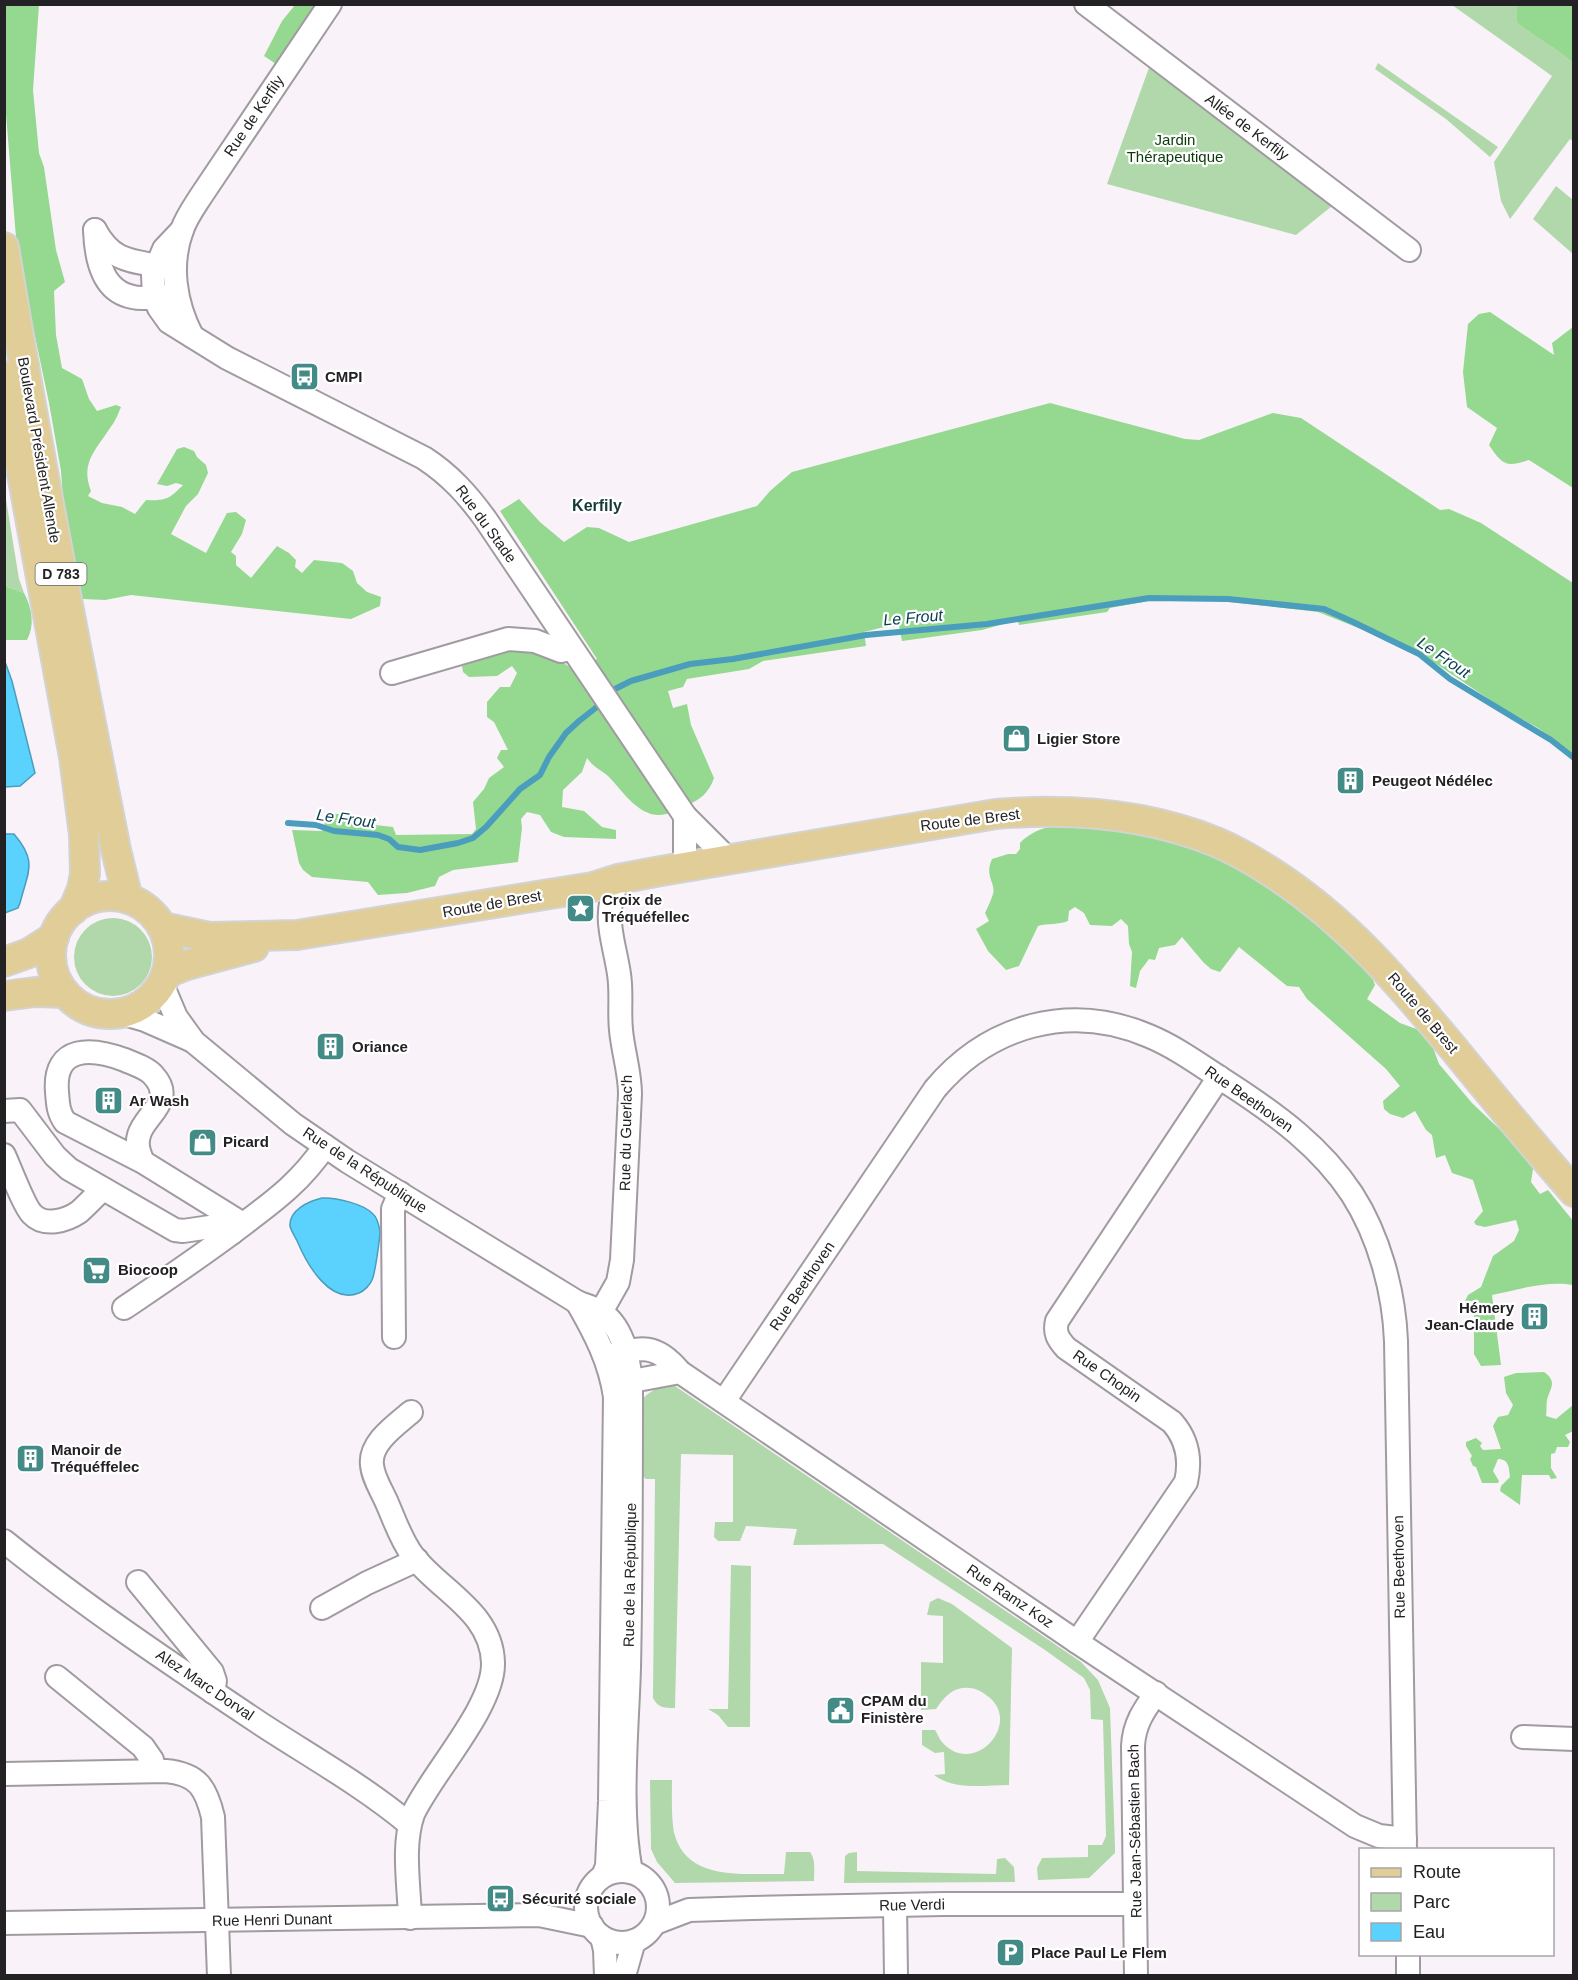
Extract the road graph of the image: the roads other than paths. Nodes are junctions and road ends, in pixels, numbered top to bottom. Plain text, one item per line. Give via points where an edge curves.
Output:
1 (330, 4) edge
2 (1086, 4) edge
3 (4, 248) edge
4 (1409, 250) dead end
5 (165, 268) junction
6 (177, 296) junction
7 (154, 297) junction
8 (192, 336) junction
9 (4, 376) edge
10 (572, 649) junction
11 (392, 673) dead end
12 (685, 816) junction
13 (729, 860) junction
14 (685, 867) junction
15 (618, 879) junction
16 (128, 898) junction
17 (73, 910) junction
18 (162, 927) junction
19 (297, 935) junction
20 (54, 937) junction
21 (4, 962) edge
22 (164, 978) junction
23 (65, 993) junction
24 (4, 996) edge
25 (121, 1013) junction
26 (194, 1042) junction
27 (1219, 1077) junction
28 (4, 1111) edge
29 (325, 1146) junction
30 (4, 1155) edge
31 (143, 1162) junction
32 (103, 1189) junction
33 (1574, 1192) edge
34 (400, 1193) junction
35 (238, 1229) junction
36 (577, 1302) junction
37 (124, 1308) dead end
38 (601, 1312) junction
39 (394, 1337) dead end
40 (616, 1354) junction
41 (680, 1372) junction
42 (622, 1383) junction
43 (724, 1401) junction
44 (411, 1412) dead end
45 (4, 1541) edge
46 (417, 1560) junction
47 (138, 1582) dead end
48 (322, 1608) dead end
49 (1077, 1642) junction
50 (57, 1677) dead end
51 (213, 1692) junction
52 (1156, 1693) junction
53 (1523, 1737) dead end
54 (1574, 1739) edge
55 (155, 1771) junction
56 (4, 1774) edge
57 (409, 1824) junction
58 (1405, 1844) edge
59 (631, 1872) junction
60 (597, 1884) junction
61 (656, 1895) junction
62 (1135, 1904) junction
63 (895, 1905) junction
64 (689, 1910) junction
65 (539, 1915) junction
66 (410, 1918) junction
67 (216, 1921) junction
68 (4, 1923) edge
69 (655, 1923) junction
70 (597, 1931) junction
71 (634, 1941) junction
72 (1407, 1956) edge
73 (219, 1976) edge
74 (606, 1976) edge
75 (624, 1976) edge
76 (896, 1976) edge
77 (1136, 1976) edge
78 (1408, 1976) edge

1 - 5 street, Rue de Kerfily via 201,196
2 - 4 street, Allée de Kerfily
3 - 16 main road, Boulevard Président Allende / D 783 via 57,551
5 - 6 street, Rue de Kerfily
5 - 7 street, Rue de Kerfily via 153,275
5 - 7 street via 115,255 95,230 98,262 105,278 129,296
6 - 7 street
6 - 8 street, Rue de Kerfily
7 - 8 street via 170,322
8 - 10 street, Rue du Stade via 227,358 439,467 472,501
9 - 17 main road, Boulevard Président Allende / D 783 via 84,829 85,874
10 - 11 street via 561,651 535,641 508,639
10 - 12 street, Rue du Stade
12 - 13 street, Rue du Stade
12 - 14 street
13 - 14 main road, Route de Brest
13 - 33 main road, Route de Brest via 1011,813 1123,818 1181,829 1215,842 1282,879 1365,947
14 - 15 main road, Route de Brest
15 - 19 main road, Route de Brest via 593,887
15 - 38 street, Rue du Guerlac'h via 610,899 609,917 619,975 620,1022 630,1094 622,1260 618,1282
16 - 17 main road via 98,897
16 - 18 main road via 148,909
17 - 20 main road
18 - 19 main road, Route de Brest via 209,937
18 - 22 main road via 170,957
19 - 22 main road, Route de Brest via 194,963
20 - 21 main road via 29,953
20 - 23 main road via 51,957 55,976
22 - 25 main road via 151,998
22 - 26 street, Rue de la République via 176,1017
23 - 24 main road
23 - 25 main road via 90,1010
25 - 26 street, Rue de la République
26 - 29 street, Rue de la République
27 - 43 street, Rue Beethoven via 1146,1035 1088,1022 1056,1021 1019,1029 972,1053 935,1089
27 - 49 street, Rue Chopin via 1054,1330 1066,1348 1172,1422 1184,1439 1189,1459 1186,1482
27 - 58 street, Rue Beethoven via 1271,1111 1321,1154 1352,1194 1384,1267 1395,1322
28 - 32 street via 20,1110 55,1156
29 - 34 street, Rue de la République
29 - 35 street via 300,1178
30 - 32 street via 30,1213 39,1220 68,1219
31 - 31 street via 65,1122 59,1114 56,1082 68,1058 86,1051 103,1053 143,1068 159,1082 160,1102 139,1132 137,1143
31 - 35 street
32 - 35 street via 175,1230 217,1226
34 - 36 street, Rue de la République
34 - 39 street via 393,1209
35 - 37 street
36 - 38 street, Rue de la République
36 - 40 street, Rue de la République via 594,1331
38 - 40 street, Rue de la République via 614,1326
40 - 41 street, Rue Ramz Koz via 641,1349 656,1351
40 - 42 street, Rue de la République
41 - 42 street
41 - 43 street, Rue Ramz Koz
42 - 59 street, Rue de la République via 632,1520 625,1805
42 - 60 street, Rue de la République via 616,1410 607,1866
43 - 49 street, Rue Ramz Koz
44 - 46 street via 377,1445 372,1464 398,1529
45 - 51 street, Alez Marc Dorval
46 - 48 street
46 - 57 street via 476,1617 491,1649 493,1670 478,1709 416,1806
47 - 51 street via 212,1672
49 - 52 street, Rue Ramz Koz
50 - 55 street via 143,1747
51 - 57 street, Alez Marc Dorval
52 - 58 street, Rue Ramz Koz via 1355,1826
52 - 62 street, Rue Jean-Sébastien Bach via 1141,1715 1133,1738
53 - 54 street
55 - 56 street
55 - 67 street via 193,1778 210,1802
57 - 66 street
59 - 60 street via 612,1872
59 - 61 street via 649,1883
60 - 65 street, Rue Henri Dunant
60 - 70 street via 587,1902
61 - 64 street, Rue Verdi
61 - 69 street
62 - 63 street, Rue Verdi
62 - 77 street, Rue Jean-Sébastien Bach
63 - 64 street, Rue Verdi
63 - 76 street
64 - 69 street, Rue Verdi
65 - 66 street, Rue Henri Dunant
65 - 70 street, Rue Henri Dunant
66 - 67 street, Rue Henri Dunant
67 - 68 street, Rue Henri Dunant
67 - 73 street
69 - 71 street
70 - 71 street via 621,1943
70 - 74 street via 604,1950
71 - 75 street
72 - 78 street

